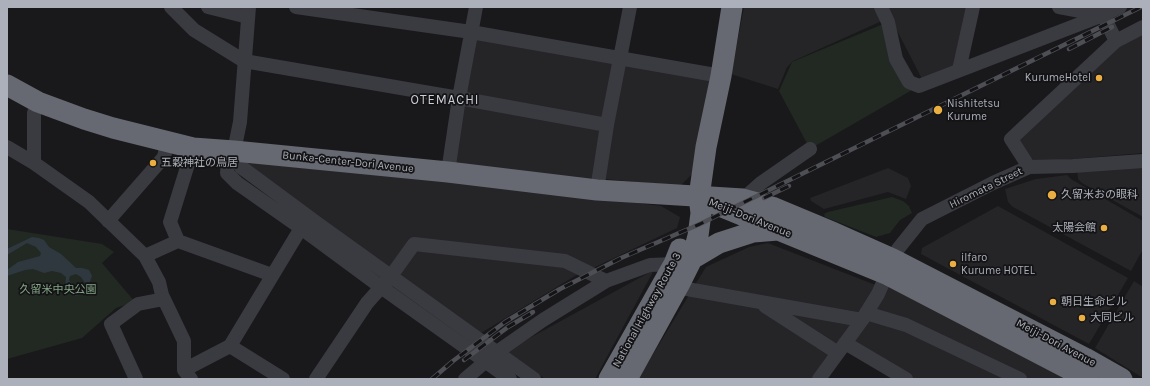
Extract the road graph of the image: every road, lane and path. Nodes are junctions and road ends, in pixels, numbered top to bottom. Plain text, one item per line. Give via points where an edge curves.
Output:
1 (173, 7) edge
2 (208, 7) edge
3 (296, 7) edge
4 (476, 7) edge
5 (630, 7) edge
6 (732, 7) edge
7 (881, 7) edge
8 (973, 7) edge
9 (1059, 7) edge
10 (1120, 7) edge
11 (314, 9) edge
12 (248, 12) edge
13 (1103, 15) junction
14 (1143, 27) edge
15 (471, 32) junction
16 (1116, 41) junction
17 (620, 58) junction
18 (244, 61) junction
19 (959, 70) junction
20 (721, 76) junction
21 (7, 85) edge
22 (459, 98) junction
23 (38, 102) junction
24 (607, 125) junction
25 (167, 143) junction
26 (7, 147) edge
27 (193, 148) junction
28 (810, 150) dead end
29 (234, 151) junction
30 (1143, 161) edge
31 (34, 163) junction
32 (1029, 167) junction
33 (448, 172) junction
34 (598, 190) junction
35 (699, 197) junction
36 (743, 199) junction
37 (108, 220) junction
38 (301, 228) junction
39 (779, 230) junction
40 (178, 241) junction
41 (145, 256) junction
42 (683, 261) junction
43 (889, 266) junction
44 (272, 275) junction
45 (391, 276) junction
46 (606, 281) junction
47 (679, 285) junction
48 (381, 287) junction
49 (164, 299) junction
50 (759, 302) junction
51 (864, 317) junction
52 (230, 346) junction
53 (842, 348) junction
54 (497, 352) junction
55 (486, 362) junction
56 (1080, 372) edge
57 (188, 374) edge
58 (136, 379) edge
59 (284, 379) edge
60 (316, 379) edge
61 (465, 379) edge
62 (510, 379) edge
63 (534, 379) edge
64 (609, 379) edge
65 (626, 379) edge
66 (819, 379) edge
67 (906, 379) edge
68 (1020, 379) edge
69 (1122, 379) edge

1 - 18 street via 194,30
2 - 12 street
3 - 11 street
4 - 15 street
5 - 17 street
6 - 20 highway, National Highway Route 3
7 - 19 street via 888,22 896,59 909,82 919,86
8 - 19 street
9 - 13 street
10 - 13 street
11 - 15 street
12 - 18 street
13 - 16 street
13 - 19 street
14 - 16 street
15 - 17 street
15 - 22 street
16 - 32 street via 1011,139
17 - 20 street
17 - 24 street
18 - 22 street
18 - 29 street via 240,122
20 - 35 highway, National Highway Route 3
21 - 23 highway, Bunka-Center-Dori Avenue
22 - 24 street
22 - 33 street
23 - 25 highway, Bunka-Center-Dori Avenue via 113,128
23 - 31 street via 34,113
24 - 34 street
25 - 27 highway, Bunka-Center-Dori Avenue
25 - 37 street via 164,157
26 - 31 street
27 - 29 highway, Bunka-Center-Dori Avenue
27 - 40 street via 170,222
28 - 36 street via 761,183
29 - 33 highway, Bunka-Center-Dori Avenue
29 - 38 street via 228,161 227,173 237,183
29 - 45 street via 241,167
30 - 32 street, Hiromata Street
31 - 37 street via 89,202
32 - 43 street, Hiromata Street via 922,220 898,249
33 - 34 highway, Bunka-Center-Dori Avenue
34 - 35 highway, Bunka-Center-Dori Avenue
35 - 36 highway, Meiji-Dori Avenue
35 - 39 highway, Meiji-Dori Avenue
35 - 42 highway, National Highway Route 3 via 701,213 698,236
36 - 43 highway, Meiji-Dori Avenue via 772,207 832,232
37 - 41 street
38 - 44 street
38 - 48 street
39 - 42 highway via 753,232 719,243
39 - 43 highway, Meiji-Dori Avenue
40 - 41 street
40 - 44 street
41 - 49 street via 159,282
42 - 46 street via 650,265
42 - 47 highway, National Highway Route 3
42 - 64 highway, National Highway Route 3
43 - 51 street, Hiromata Street via 878,294
43 - 56 highway, Meiji-Dori Avenue
44 - 52 street
45 - 46 street via 414,244 424,244 565,261
45 - 48 street
45 - 54 street
46 - 54 street
47 - 50 street via 687,289
47 - 65 highway, National Highway Route 3
48 - 55 street
48 - 60 street via 346,332
49 - 57 street via 184,341
49 - 58 street via 138,304 111,324
50 - 51 street
50 - 53 street
51 - 53 street, Hiromata Street
51 - 68 street via 906,324
52 - 57 street
52 - 59 street
53 - 66 street, Hiromata Street
53 - 67 street
54 - 55 street
54 - 63 street
55 - 61 street
55 - 62 street
56 - 69 highway, Meiji-Dori Avenue

